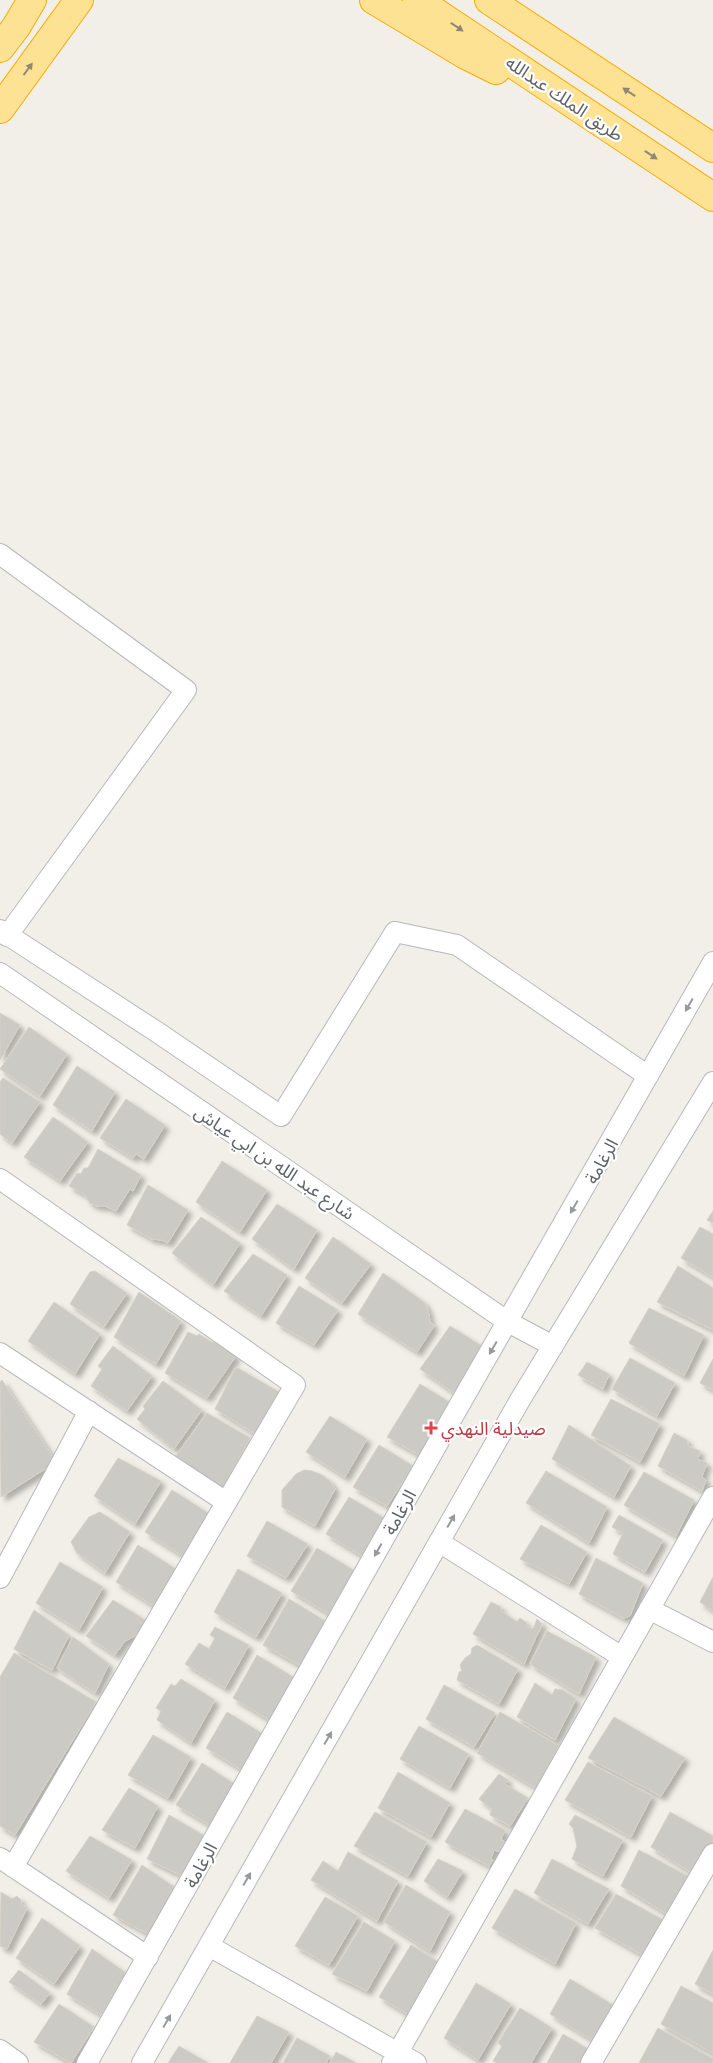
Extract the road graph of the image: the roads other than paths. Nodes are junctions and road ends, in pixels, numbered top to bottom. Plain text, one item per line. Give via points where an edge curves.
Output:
1 (32, 0) edge
2 (79, 0) edge
3 (374, 0) edge
4 (417, 0) edge
5 (489, 0) edge
6 (0, 48) edge
7 (0, 109) edge
8 (596, 118) junction
9 (713, 148) edge
10 (713, 197) edge
11 (0, 554) edge
12 (4, 933) edge
13 (713, 962) edge
14 (0, 973) edge
15 (648, 1076) junction
16 (713, 1082) edge
17 (706, 1111) edge
18 (0, 1179) edge
19 (508, 1322) junction
20 (553, 1346) junction
21 (0, 1352) edge
22 (89, 1411) junction
23 (713, 1496) edge
24 (226, 1502) junction
25 (439, 1542) junction
26 (0, 1578) edge
27 (649, 1609) junction
28 (713, 1642) edge
29 (622, 1657) junction
30 (713, 1854) edge
31 (7, 1862) edge
32 (209, 1946) junction
33 (148, 1956) junction
34 (0, 2050) edge
35 (395, 2058) edge
36 (18, 2063) edge
37 (87, 2063) edge
38 (142, 2063) edge
39 (416, 2063) edge
40 (591, 2063) edge

1 - 6 highway
7 -> 2 highway
3 - 8 highway via 464,54
4 -> 8 highway, طريق الملك عبدالله
9 -> 5 highway
8 -> 10 highway, طريق الملك عبدالله
11 - 12 street via 186,690
12 - 15 street via 281,1116 395,932 457,945
13 -> 15 street, الرغامة
14 - 19 street, شارع عبد الله بن ابي عياش
15 -> 19 street, الرغامة
16 - 17 street
17 - 20 street
18 - 24 street via 295,1385
19 - 20 street, شارع عبد الله بن ابي عياش
19 -> 33 street, الرغامة
25 -> 20 street
21 - 22 street
22 - 24 street
22 - 26 street
23 - 27 street
24 - 31 street
25 - 29 street
32 -> 25 street
27 - 28 street
27 - 29 street
29 - 35 street
30 - 40 street
31 - 33 street
32 - 35 street
38 -> 32 street
33 - 37 street, الرغامة
34 - 36 street
35 - 39 street

